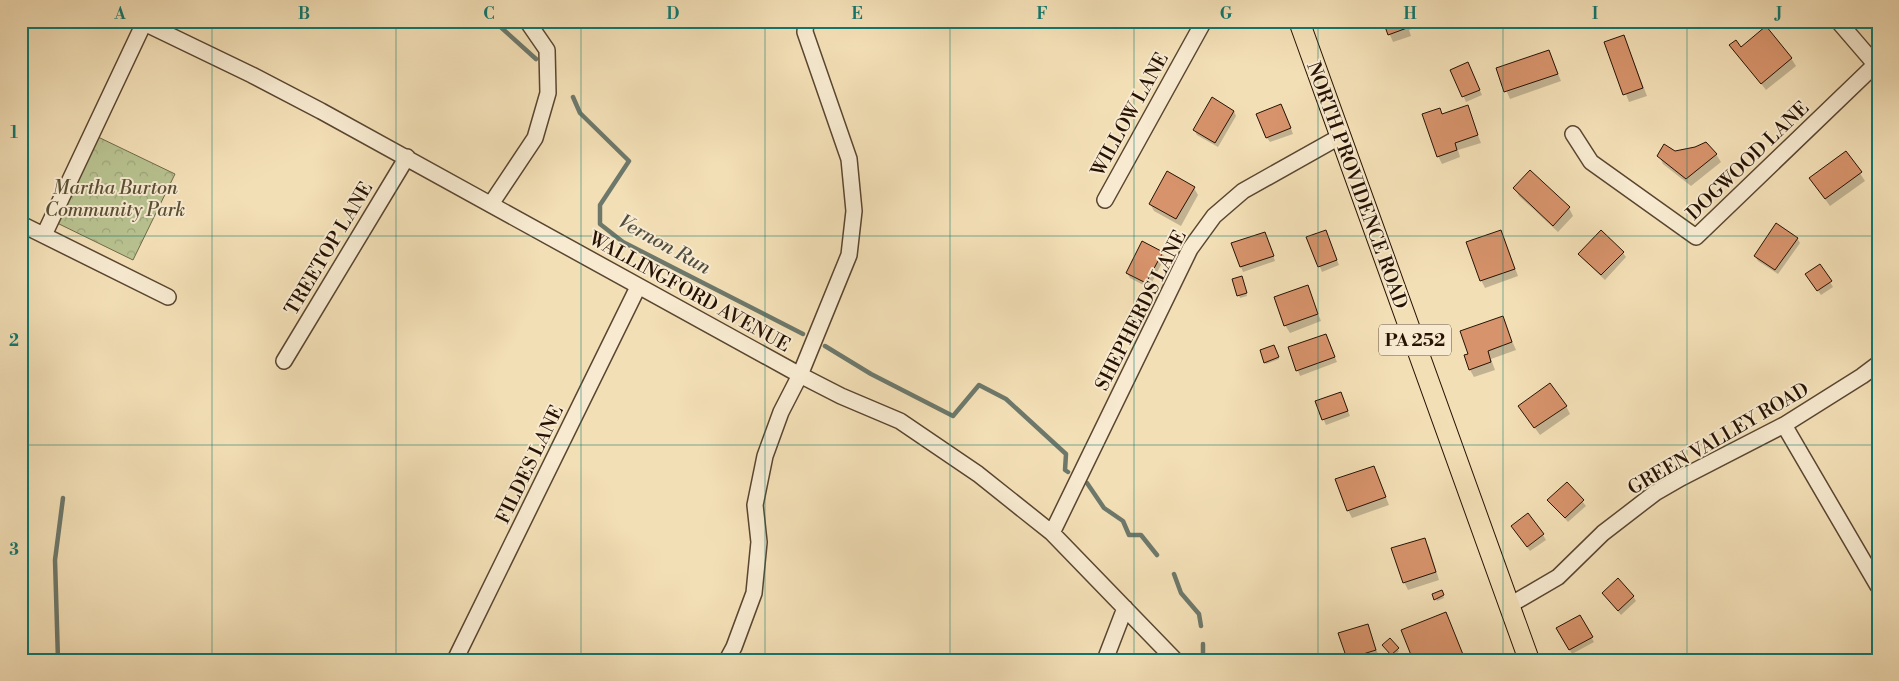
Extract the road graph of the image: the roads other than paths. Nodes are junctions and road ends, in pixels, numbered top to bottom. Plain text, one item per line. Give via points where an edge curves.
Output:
1 (527, 21) edge
2 (806, 21) edge
3 (1204, 21) edge
4 (1299, 21) edge
5 (1838, 21) edge
6 (142, 22) edge
7 (1876, 63) edge
8 (1573, 134) dead end
9 (1341, 136) junction
10 (407, 157) junction
11 (1105, 200) dead end
12 (492, 204) junction
13 (21, 224) edge
14 (44, 235) junction
15 (638, 287) junction
16 (168, 297) dead end
17 (284, 360) dead end
18 (1878, 364) edge
19 (800, 375) junction
20 (1784, 425) junction
21 (1052, 533) junction
22 (1878, 586) edge
23 (1510, 605) junction
24 (1125, 608) junction
25 (455, 660) edge
26 (727, 660) edge
27 (1105, 660) edge
28 (1175, 660) edge
29 (1529, 660) edge

1 - 12 street via 547,50 548,93 535,138
2 - 19 street via 805,32 849,159 854,211 849,255
3 - 11 street, WILLOW LANE
4 - 9 main road, NORTH PROVIDENCE ROAD / PA 252
5 - 7 street
6 - 10 street, WALLINGFORD AVENUE via 252,75
6 - 14 street
7 - 8 street, DOGWOOD LANE via 1696,237 1591,162
9 - 21 street, SHEPHERDS LANE via 1243,192 1214,216 1190,249
9 - 23 main road, NORTH PROVIDENCE ROAD / PA 252
10 - 12 street, WALLINGFORD AVENUE
10 - 17 street, TREETOP LANE
12 - 15 street, WALLINGFORD AVENUE
13 - 14 street
14 - 16 street
15 - 19 street, WALLINGFORD AVENUE
15 - 25 street, FILDES LANE
18 - 20 street, GREEN VALLEY ROAD
19 - 21 street, WALLINGFORD AVENUE via 900,421 978,474
19 - 26 street via 765,456 755,505 759,542 754,593
20 - 22 street
20 - 23 street, GREEN VALLEY ROAD via 1656,494 1603,534 1558,577
21 - 24 street, WALLINGFORD AVENUE
23 - 29 main road, NORTH PROVIDENCE ROAD / PA 252
24 - 27 street
24 - 28 street, WALLINGFORD AVENUE

